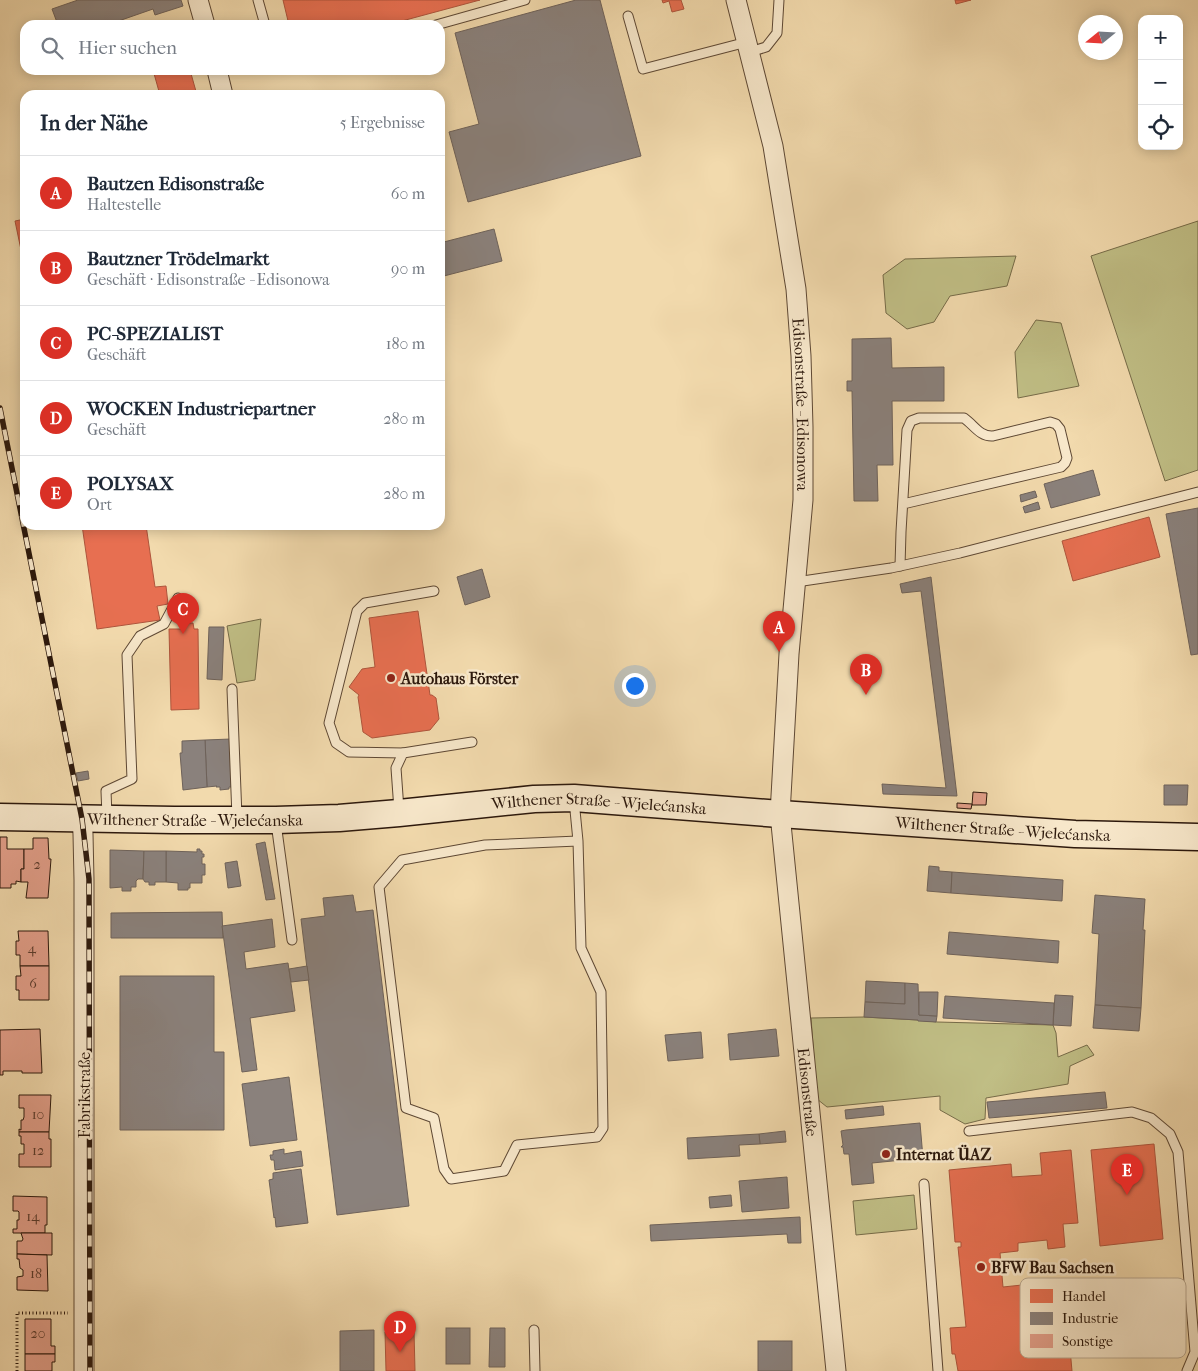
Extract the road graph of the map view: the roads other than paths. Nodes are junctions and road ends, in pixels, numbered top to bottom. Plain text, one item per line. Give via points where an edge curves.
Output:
1 (198, 0) edge
2 (258, 0) edge
3 (524, 0) edge
4 (736, 0) edge
5 (779, 0) edge
6 (628, 16) dead end
7 (204, 20) edge
8 (264, 20) edge
9 (445, 22) edge
10 (748, 47) junction
11 (218, 75) edge
12 (222, 90) edge
13 (1198, 492) edge
14 (903, 504) junction
15 (900, 566) junction
16 (796, 582) junction
17 (434, 590) dead end
18 (178, 598) dead end
19 (232, 689) dead end
20 (472, 742) dead end
21 (403, 753) junction
22 (574, 798) junction
23 (399, 813) junction
24 (780, 814) junction
25 (0, 817) edge
26 (94, 819) junction
27 (237, 820) junction
28 (276, 820) junction
29 (1198, 838) edge
30 (578, 841) junction
31 (292, 940) dead end
32 (969, 1132) dead end
33 (924, 1184) dead end
34 (534, 1330) dead end
35 (84, 1371) edge
36 (535, 1371) edge
37 (836, 1371) edge
38 (938, 1371) edge
39 (1187, 1371) edge

1 - 7 street
2 - 8 lane
3 - 9 lane
4 - 10 street, Edisonstraße - Edisonowa
5 - 10 lane via 777,33 766,47
6 - 10 lane via 643,69
10 - 16 street, Edisonstraße - Edisonowa via 773,146 796,289 803,427 803,500
11 - 12 street
13 - 15 lane via 960,554
14 - 14 lane via 907,430 911,421 918,418 964,418 986,436 1050,422 1060,429 1067,458 1061,467
14 - 15 lane
15 - 16 lane
16 - 24 street, Edisonstraße - Edisonowa
17 - 21 lane via 365,603 357,611 329,723 336,743 349,752
18 - 26 lane via 164,624 140,636 127,655 132,779 106,791
19 - 27 lane
20 - 21 lane
21 - 23 lane via 396,768
22 - 23 main road, Wilthener Straße - Wjelećanska
22 - 24 main road, Wilthener Straße - Wjelećanska
22 - 30 lane
23 - 28 main road, Wilthener Straße - Wjelećanska
24 - 29 main road, Wilthener Straße - Wjelećanska via 1075,834
24 - 37 street, Edisonstraße
25 - 26 main road, Wilthener Straße - Wjelećanska
26 - 27 main road, Wilthener Straße - Wjelećanska
26 - 35 street, Fabrikstraße via 84,834
27 - 28 main road, Wilthener Straße - Wjelećanska
28 - 31 lane
30 - 30 lane via 485,845 402,860 379,888 406,1108 434,1118 444,1169 451,1179 504,1171 517,1144 597,1137 603,1128 601,992 582,948
32 - 39 lane via 1132,1112 1151,1118 1170,1134 1178,1152 1195,1352
33 - 38 lane
34 - 36 lane

